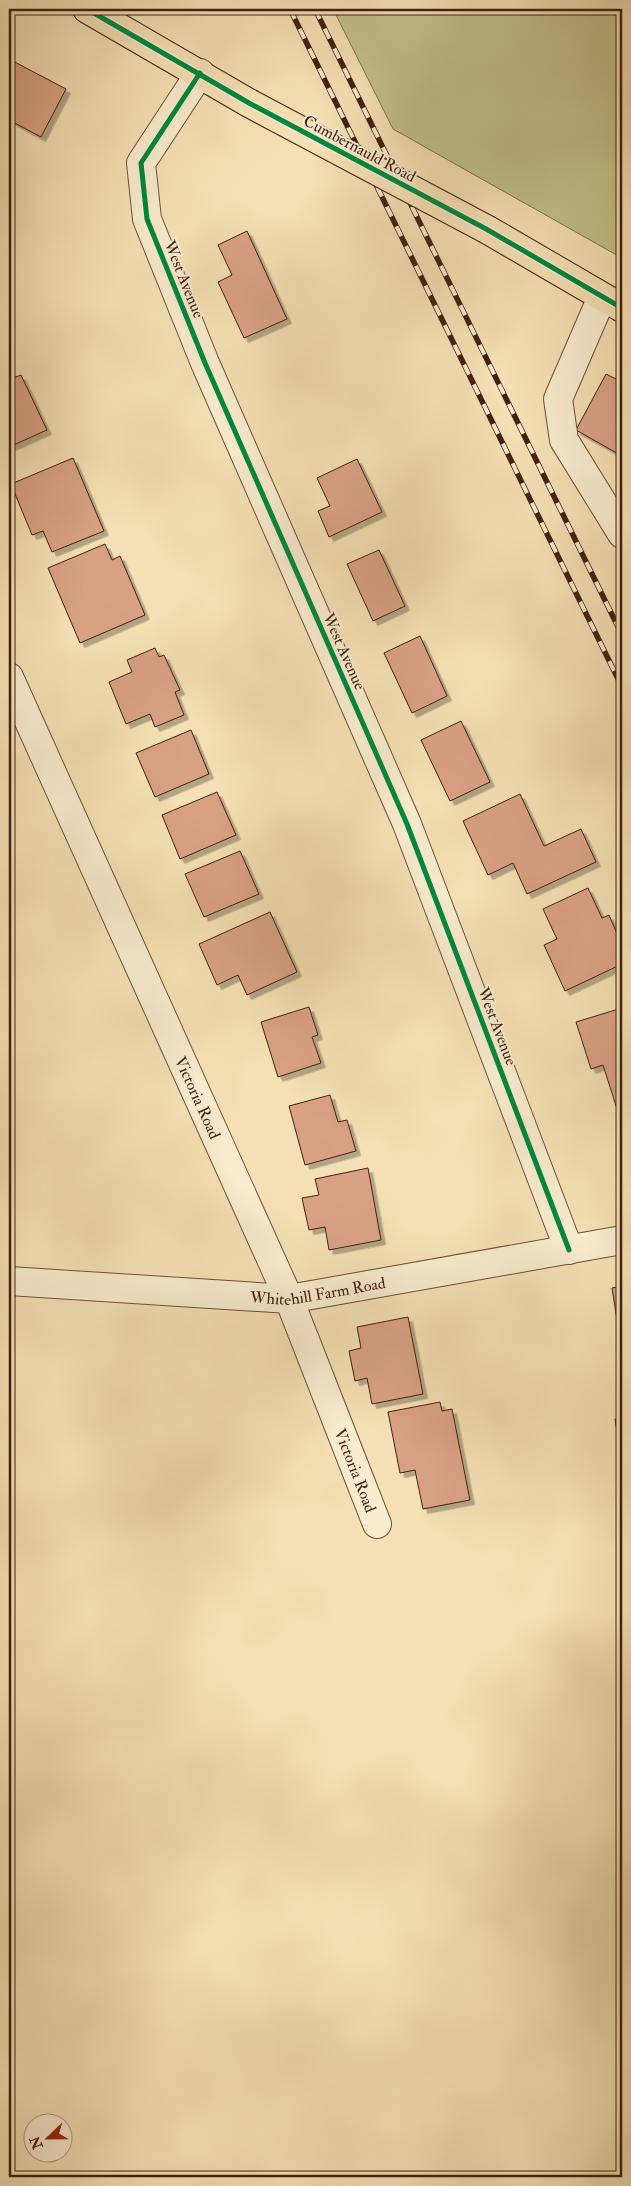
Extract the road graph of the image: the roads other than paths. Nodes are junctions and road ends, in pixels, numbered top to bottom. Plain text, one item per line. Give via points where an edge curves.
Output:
1 (87, 9) edge
2 (200, 73) junction
3 (612, 302) edge
4 (622, 534) edge
5 (9, 677) edge
6 (622, 1240) edge
7 (569, 1250) junction
8 (9, 1281) edge
9 (289, 1299) junction
10 (377, 1524) dead end

1 - 2 main road, Cumbernauld Road
2 - 3 main road, Cumbernauld Road, bridge via 249,103 488,230
2 - 7 street, West Avenue via 141,163 147,220 205,363 407,824
3 - 4 street via 558,399 564,440
5 - 9 street, Victoria Road
6 - 7 street, Whitehill Farm Road
7 - 9 street, Whitehill Farm Road
8 - 9 street, Whitehill Farm Road
9 - 10 street, Victoria Road

